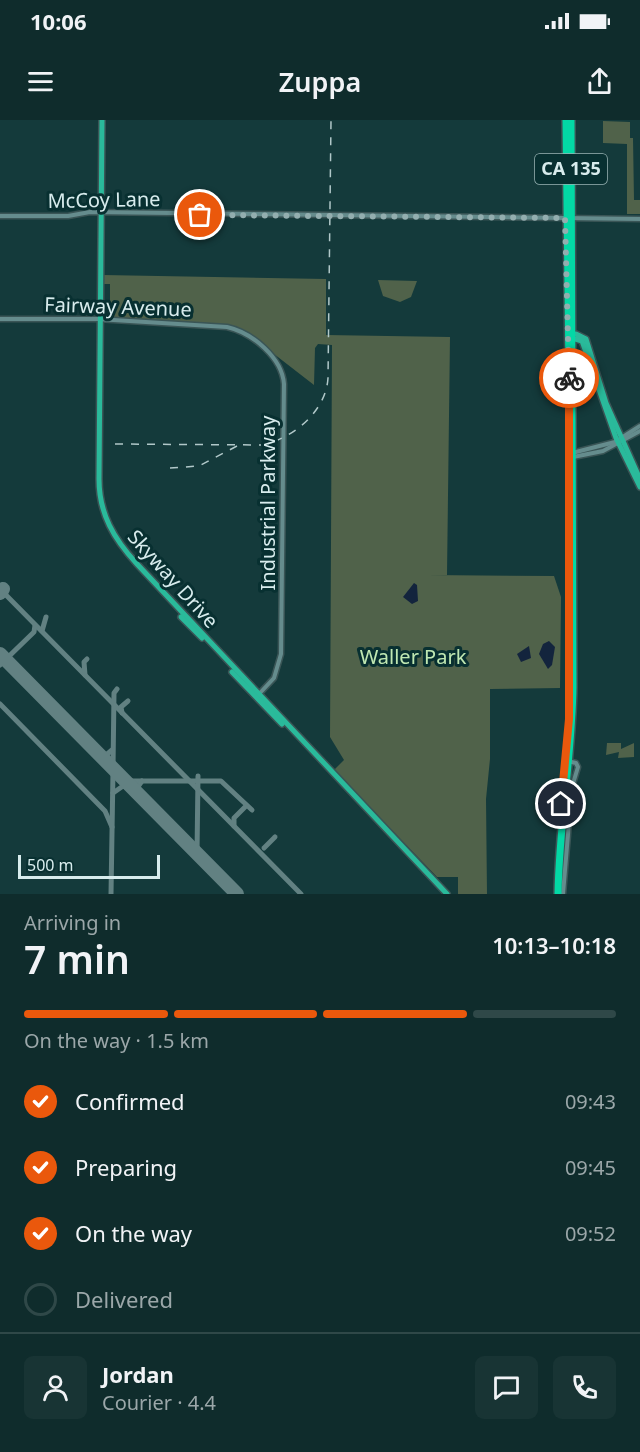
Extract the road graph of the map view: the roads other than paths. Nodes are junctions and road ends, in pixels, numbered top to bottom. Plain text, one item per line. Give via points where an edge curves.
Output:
1 (101, 120) edge
2 (566, 120) edge
3 (571, 120) edge
4 (568, 171) junction
5 (100, 212) junction
6 (0, 216) edge
7 (568, 218) junction
8 (640, 219) edge
9 (0, 319) edge
10 (99, 319) junction
11 (234, 329) joint
12 (572, 336) junction
13 (640, 426) edge
14 (640, 431) edge
15 (620, 442) junction
16 (571, 455) junction
17 (640, 479) edge
18 (640, 487) edge
19 (259, 694) junction
20 (568, 761) junction
21 (442, 894) edge
22 (447, 894) edge
23 (556, 894) edge
24 (563, 894) edge

1 - 5 main road, Skyway Drive
2 - 4 highway, CA 135
3 - 4 highway, CA 135
4 - 7 highway, CA 135
5 - 6 street, McCoy Lane
5 - 7 street, McCoy Lane
5 - 10 main road, Skyway Drive
7 - 8 street, McCoy Lane
7 - 12 highway, CA 135
9 - 10 street, Fairway Avenue
10 - 11 street, Fairway Avenue
10 - 19 main road, Skyway Drive via 99,487 106,522 122,548
10 - 21 main road, Skyway Drive via 96,491 102,520 112,540
11 - 19 street, Industrial Parkway via 273,357 284,374 281,655 274,678
12 - 15 main road via 581,334 586,339
12 - 16 highway, CA 135
13 - 15 street
14 - 15 street
15 - 16 street via 595,453
15 - 17 main road
15 - 18 main road
16 - 20 highway, CA 135
19 - 22 main road, Skyway Drive
20 - 23 highway, CA 135
20 - 24 street via 578,767 572,787

